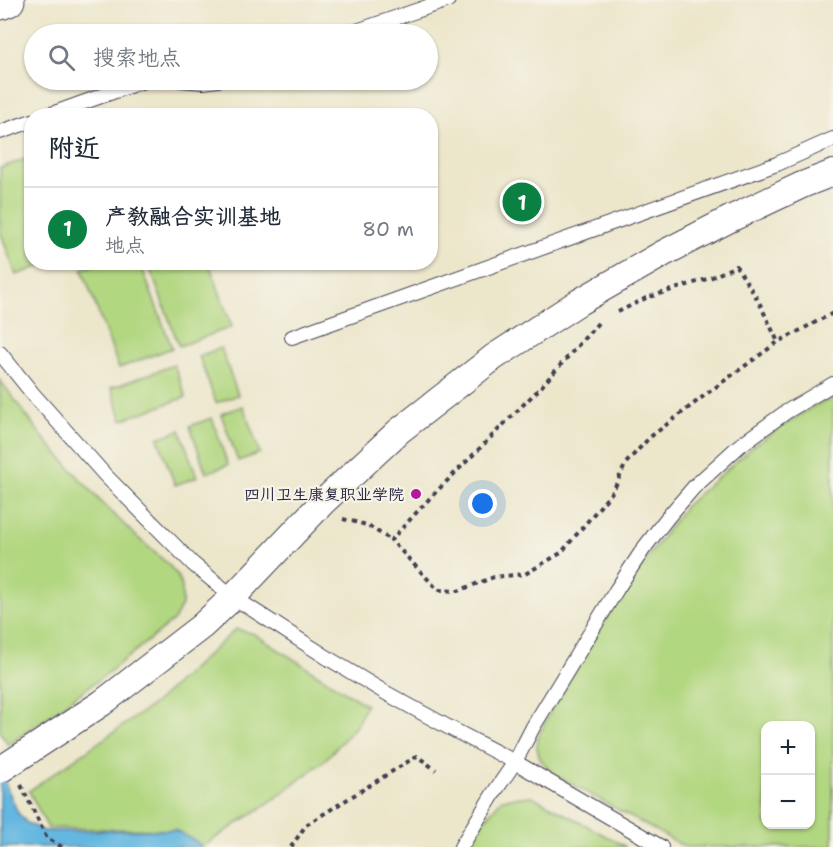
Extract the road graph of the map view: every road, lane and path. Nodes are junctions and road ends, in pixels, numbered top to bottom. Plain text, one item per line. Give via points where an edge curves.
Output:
1 (8, 0) edge
2 (448, 0) edge
3 (0, 3) edge
4 (377, 24) edge
5 (118, 90) edge
6 (68, 108) edge
7 (24, 124) edge
8 (0, 132) edge
9 (833, 139) edge
10 (833, 173) edge
11 (833, 313) edge
12 (609, 317) dead end
13 (599, 321) dead end
14 (292, 337) dead end
15 (778, 342) junction
16 (0, 353) edge
17 (833, 384) edge
18 (322, 503) junction
19 (391, 540) junction
20 (233, 597) junction
21 (515, 762) junction
22 (0, 770) edge
23 (436, 770) dead end
24 (47, 838) dead end
25 (62, 847) edge
26 (291, 847) edge
27 (461, 847) edge
28 (661, 847) edge

1 - 3 main road
2 - 4 lane
5 - 6 lane
7 - 8 lane
9 - 14 lane via 777,164
10 - 18 street via 664,253 546,323 494,357 399,430
11 - 15 path
12 - 15 path via 646,298 736,266
13 - 19 path via 541,387
15 - 19 path via 649,438 626,463 613,491 561,553 525,574 494,577 458,591 438,590
16 - 20 lane via 105,474 193,564
17 - 21 lane via 754,434 681,501 622,581
18 - 19 path via 330,516 367,525
18 - 20 street
20 - 21 lane via 386,693
20 - 22 street, bridge via 102,703
21 - 27 lane
21 - 28 lane
23 - 26 path via 417,756 306,825
24 - 25 path

